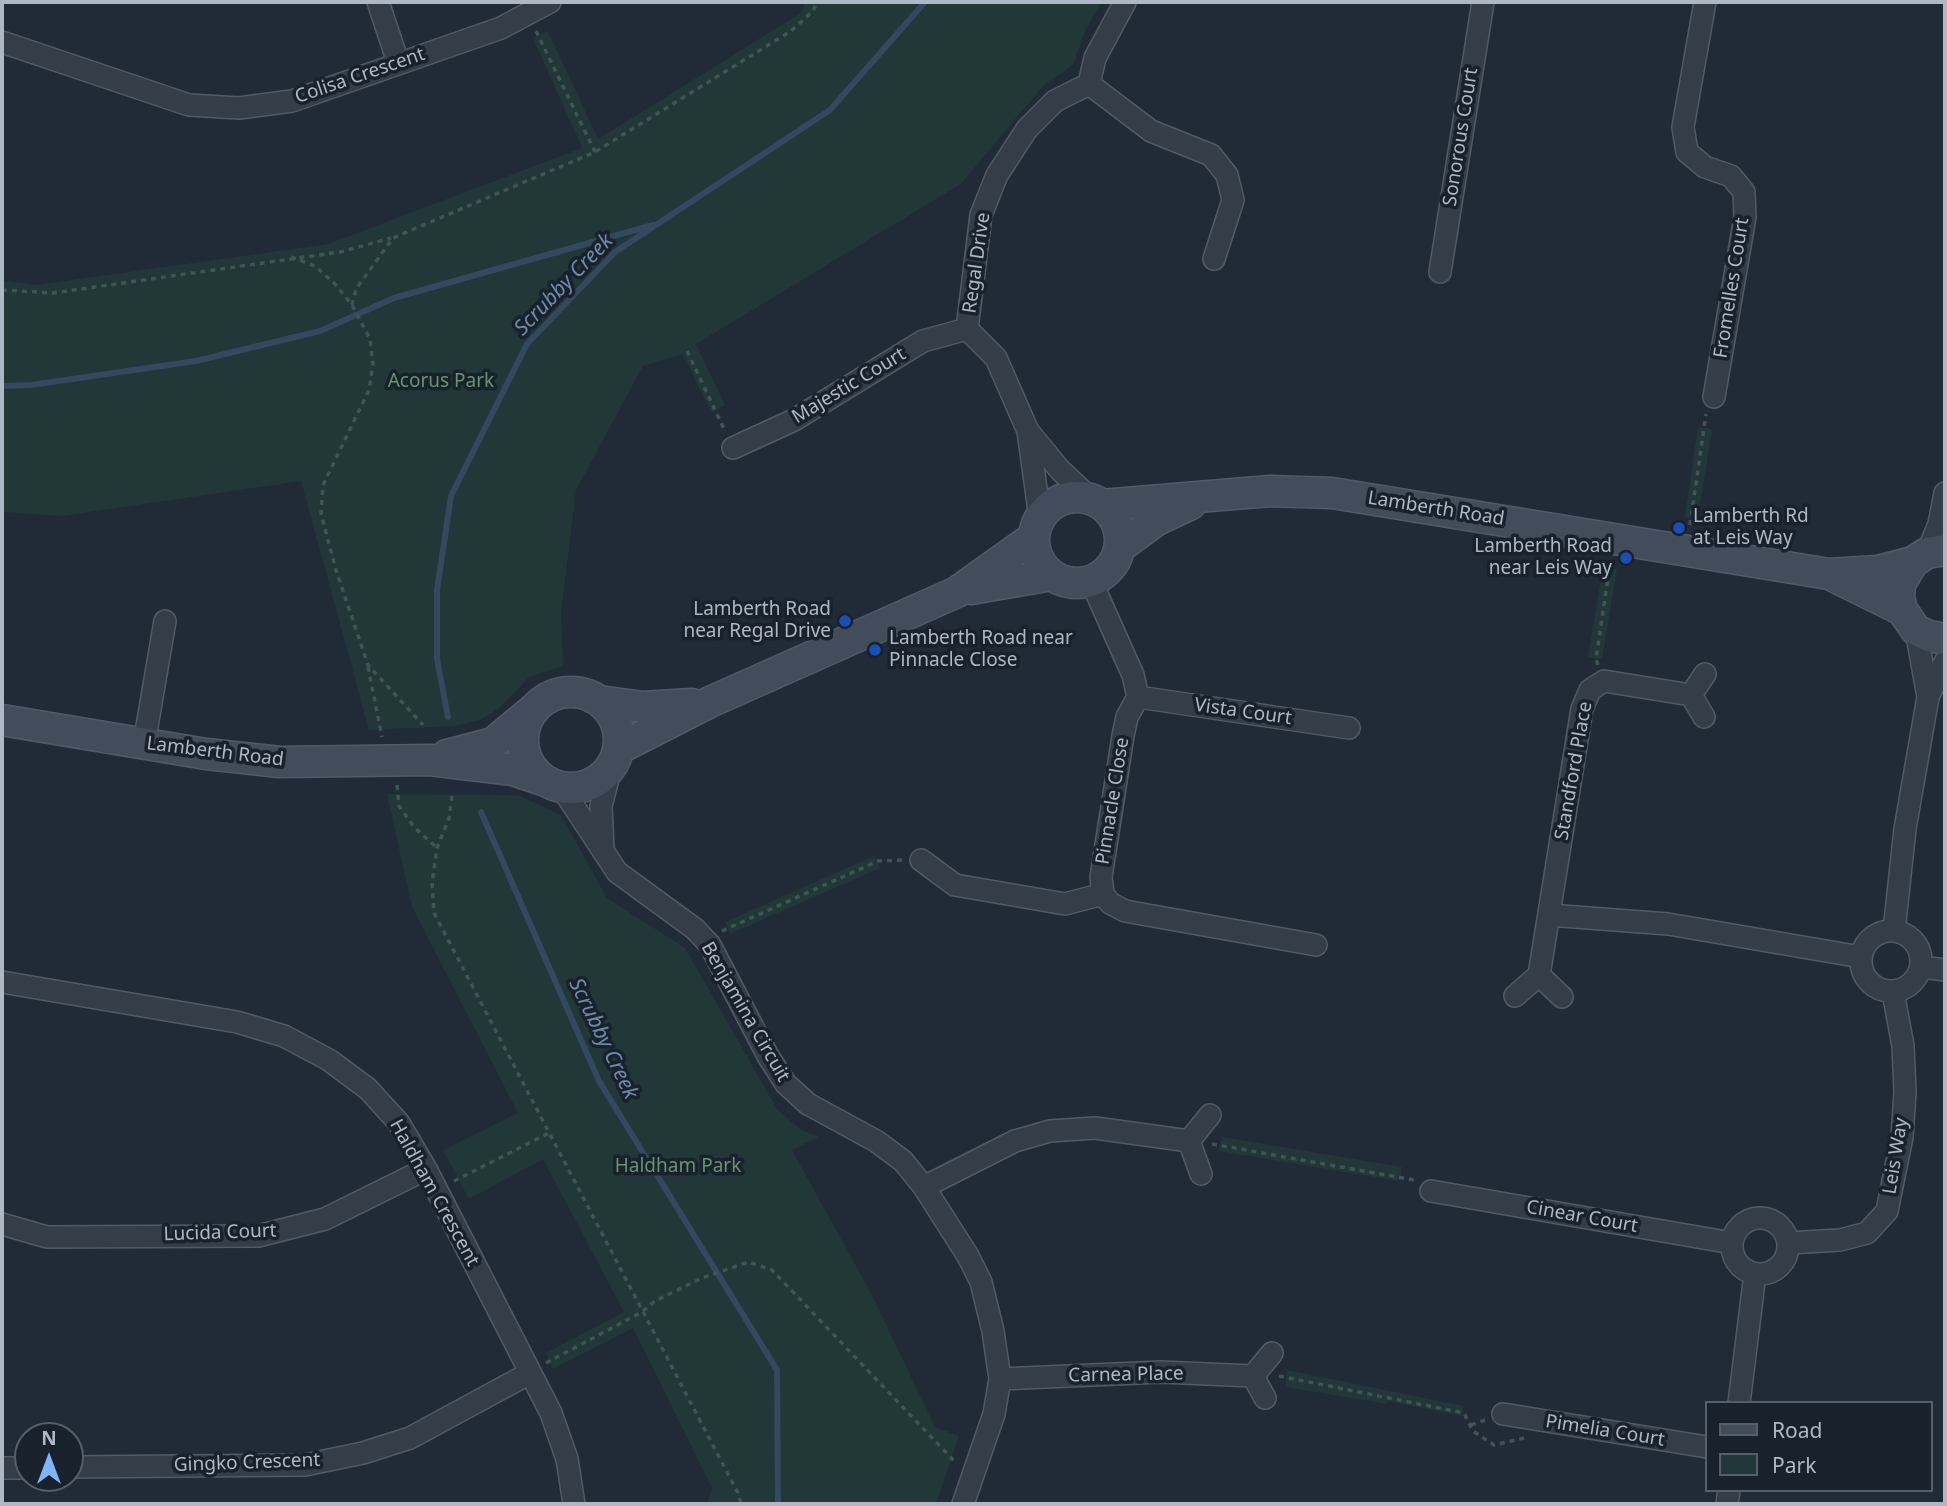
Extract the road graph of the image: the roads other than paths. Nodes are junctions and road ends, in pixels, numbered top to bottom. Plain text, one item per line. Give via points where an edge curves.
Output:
1 (378, 2) edge
2 (550, 2) edge
3 (1125, 2) edge
4 (1483, 2) edge
5 (1705, 2) edge
6 (2, 42) edge
7 (398, 62) junction
8 (1088, 84) junction
9 (1214, 259) dead end
10 (1440, 272) dead end
11 (967, 329) junction
12 (1714, 397) road end
13 (1028, 430) junction
14 (733, 449) road end
15 (1945, 493) edge
16 (1207, 496) junction
17 (1097, 502) junction
18 (1037, 528) junction
19 (1120, 547) junction
20 (1928, 555) edge
21 (1829, 574) junction
22 (1052, 575) junction
23 (1091, 581) junction
24 (957, 592) junction
25 (1909, 620) junction
26 (165, 621) dead end
27 (1945, 639) edge
28 (1945, 662) edge
29 (1705, 674) dead end
30 (1691, 695) junction
31 (1138, 697) junction
32 (1928, 697) junction
33 (599, 701) junction
34 (710, 702) junction
35 (535, 708) junction
36 (1704, 717) dead end
37 (2, 720) edge
38 (1349, 728) dead end
39 (144, 744) junction
40 (615, 758) junction
41 (430, 760) junction
42 (553, 784) junction
43 (603, 849) junction
44 (921, 860) road end
45 (1103, 894) junction
46 (1549, 915) junction
47 (1894, 931) junction
48 (1316, 945) dead end
49 (1861, 957) junction
50 (1922, 967) junction
51 (1945, 970) edge
52 (1539, 975) junction
53 (2, 982) edge
54 (1892, 992) junction
55 (1515, 996) dead end
56 (1562, 997) dead end
57 (1210, 1115) dead end
58 (1189, 1141) junction
59 (426, 1169) junction
60 (1201, 1174) dead end
61 (924, 1187) junction
62 (1431, 1191) road end
63 (2, 1224) edge
64 (1732, 1242) junction
65 (1788, 1243) junction
66 (1755, 1274) junction
67 (1272, 1353) dead end
68 (530, 1373) junction
69 (1253, 1376) junction
70 (1000, 1379) junction
71 (1265, 1398) dead end
72 (1739, 1401) edge
73 (1503, 1414) dead end
74 (1706, 1447) edge
75 (84, 1467) edge
76 (573, 1504) edge
77 (963, 1504) edge

1 - 7 street
2 - 7 street, Colisa Crescent via 500,28
3 - 8 street via 1095,58
4 - 10 street, Sonorous Court
5 - 12 street, Fromelles Court via 1683,127 1687,152 1705,167 1731,176 1744,192 1745,217
6 - 7 street, Colisa Crescent via 189,105 239,108 292,101
8 - 9 street via 1151,131 1212,155 1227,175 1233,201
8 - 11 street, Regal Drive via 1055,101 1027,129 997,175 981,215
11 - 13 street, Regal Drive via 996,358
11 - 14 street, Majestic Court via 923,341 794,420
13 - 17 street, Regal Drive via 1060,471
13 - 18 street, Regal Drive
15 - 20 street
16 - 17 street, Lamberth Road
16 - 19 street, Lamberth Road via 1157,520
16 - 21 street, Lamberth Road via 1332,493
17 - 18 street, Lamberth Road via 1077,497 1062,500 1049,507
17 - 19 street via 1117,523
18 - 22 street via 1042,564
18 - 24 street, Lamberth Road
19 - 23 street, Lamberth Road via 1110,568
20 - 21 street, Lamberth Road via 1878,572
20 - 25 street via 1900,584
21 - 25 street, Lamberth Road
22 - 23 street, Lamberth Road via 1064,581
22 - 24 street, Lamberth Road
23 - 31 street via 1133,675
24 - 34 street, Lamberth Road
25 - 27 street, Lamberth Road via 1929,636
25 - 32 street
26 - 39 street
28 - 32 street
29 - 30 street
30 - 36 street
30 - 46 street, Standford Place via 1604,681 1590,690 1582,709
31 - 38 street, Vista Court
31 - 45 street, Pinnacle Close via 1123,736 1101,877
32 - 47 street via 1905,829
33 - 34 street, Lamberth Road via 643,707
33 - 35 street, Lamberth Road via 580,693 559,693
33 - 40 street via 616,722
34 - 40 street, Lamberth Road
35 - 41 street, Lamberth Road via 493,743
35 - 42 street via 523,733 523,747 527,760
37 - 39 street, Lamberth Road
39 - 41 street, Lamberth Road via 280,762 389,749
40 - 42 street, Lamberth Road via 589,785
40 - 43 street via 601,806
41 - 42 street, Lamberth Road via 513,770
42 - 43 street, Benjamina Circuit
43 - 61 street, Benjamina Circuit via 618,872 710,945 786,1084 808,1104 876,1141 902,1161
44 - 45 street via 956,885 1065,904
45 - 48 street via 1125,911
46 - 49 street via 1668,924
46 - 52 street, Standford Place
47 - 49 street via 1872,937
47 - 50 street via 1916,943
49 - 54 street via 1868,981
50 - 51 street
50 - 54 street via 1912,984
52 - 55 street
52 - 56 street
53 - 59 street, Haldham Crescent via 237,1022 284,1036 329,1060 368,1089 399,1123
54 - 65 street, Leis Way via 1903,1046 1905,1092 1902,1137 1887,1211 1867,1233 1840,1240
57 - 58 street
58 - 60 street
58 - 61 street via 1095,1128 1051,1131 1016,1141
59 - 63 street, Lucida Court via 325,1219 258,1236 47,1237
59 - 68 street, Haldham Crescent
61 - 70 street, Benjamina Circuit via 981,1282
62 - 64 street, Cinear Court
64 - 65 street via 1747,1221 1765,1219 1781,1227
64 - 66 street via 1735,1259
65 - 66 street via 1779,1267
66 - 72 street
67 - 69 street
68 - 75 street, Gingko Crescent via 410,1438 340,1458 305,1465
68 - 76 street, Haldham Crescent via 567,1459
69 - 70 street, Carnea Place via 1161,1372
69 - 71 street
70 - 77 street, Benjamina Circuit via 994,1414
73 - 74 street, Pimelia Court

